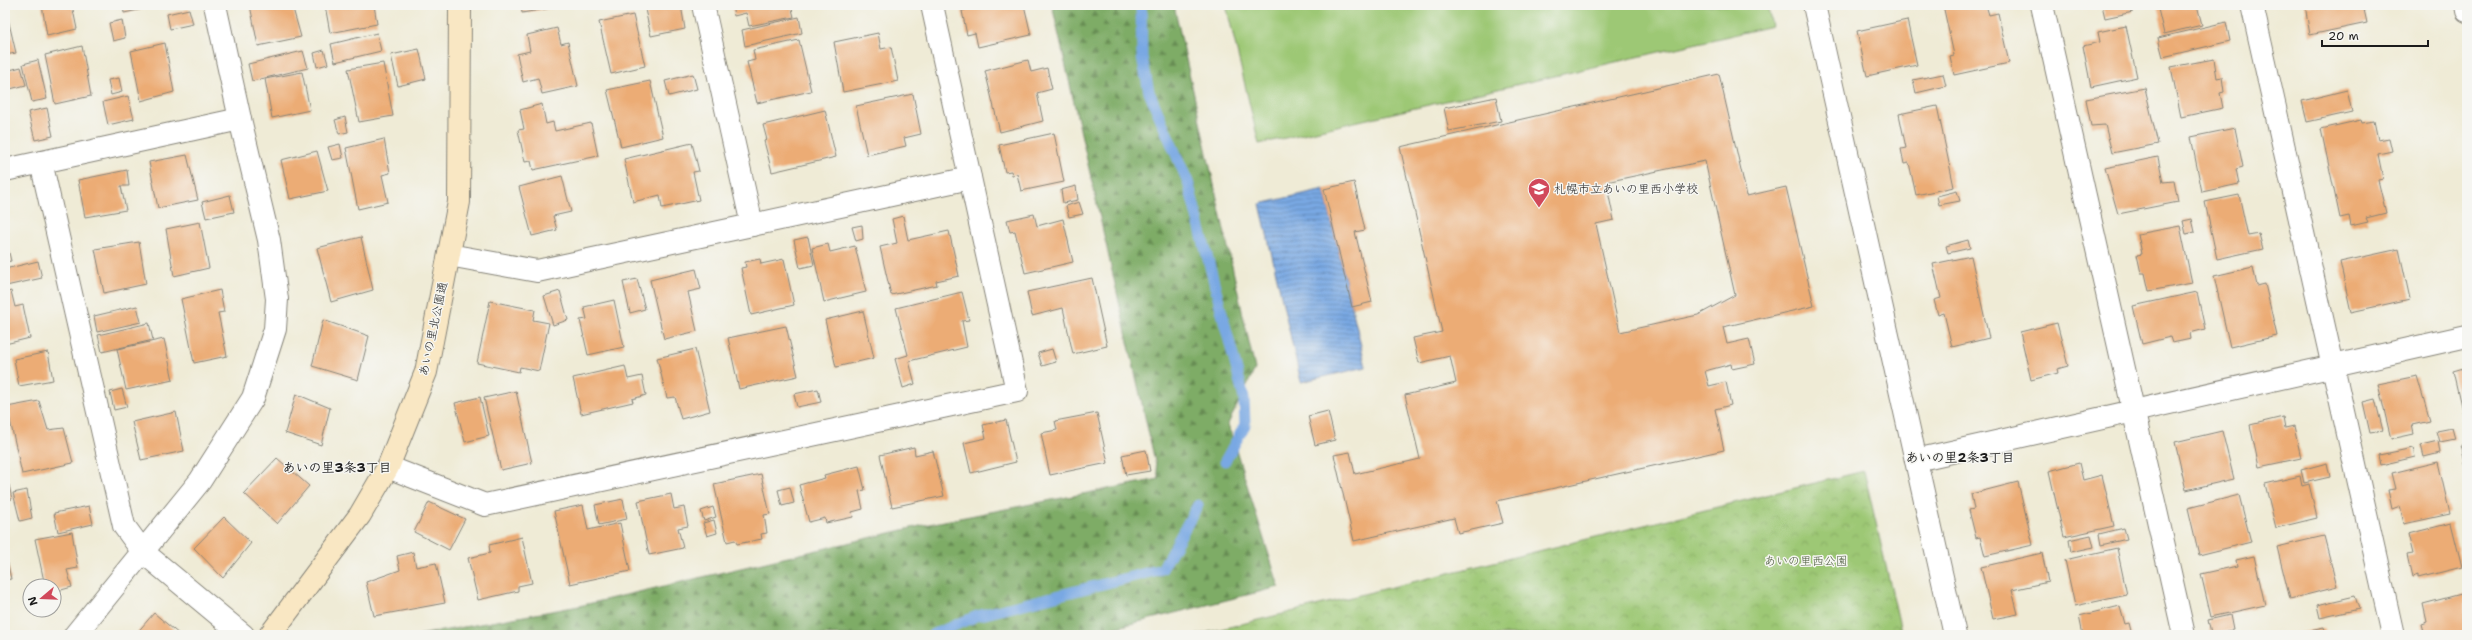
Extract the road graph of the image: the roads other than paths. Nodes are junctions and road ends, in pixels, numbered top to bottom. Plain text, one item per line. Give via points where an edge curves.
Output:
1 (215, 5) edge
2 (460, 5) edge
3 (703, 5) edge
4 (932, 5) edge
5 (1814, 5) edge
6 (2042, 5) edge
7 (2252, 5) edge
8 (2466, 5) edge
9 (2467, 11) edge
10 (240, 119) junction
11 (42, 162) junction
12 (5, 170) edge
13 (970, 178) junction
14 (752, 225) junction
15 (449, 255) junction
16 (2467, 336) edge
17 (2334, 366) junction
18 (2133, 411) junction
19 (1916, 460) junction
20 (388, 467) junction
21 (143, 552) junction
22 (75, 635) edge
23 (243, 635) edge
24 (270, 635) edge
25 (1955, 635) edge
26 (2184, 635) edge
27 (2394, 635) edge

1 - 10 street
2 - 15 street, あいの里北公園通 via 459,202
3 - 14 street
4 - 13 street
5 - 19 street
6 - 18 street
7 - 17 street
8 - 9 street
10 - 11 street
10 - 21 street via 269,240 277,299 275,329 253,398 200,481
11 - 12 street
11 - 21 street via 124,526
13 - 14 street
13 - 20 street via 1018,391 485,505
14 - 15 street via 537,271
15 - 20 street, あいの里北公園通 via 426,372
16 - 17 street
17 - 18 street
17 - 27 street
18 - 19 street
18 - 26 street
19 - 25 street
20 - 24 street, あいの里北公園通 via 360,515
21 - 22 street
21 - 23 street

